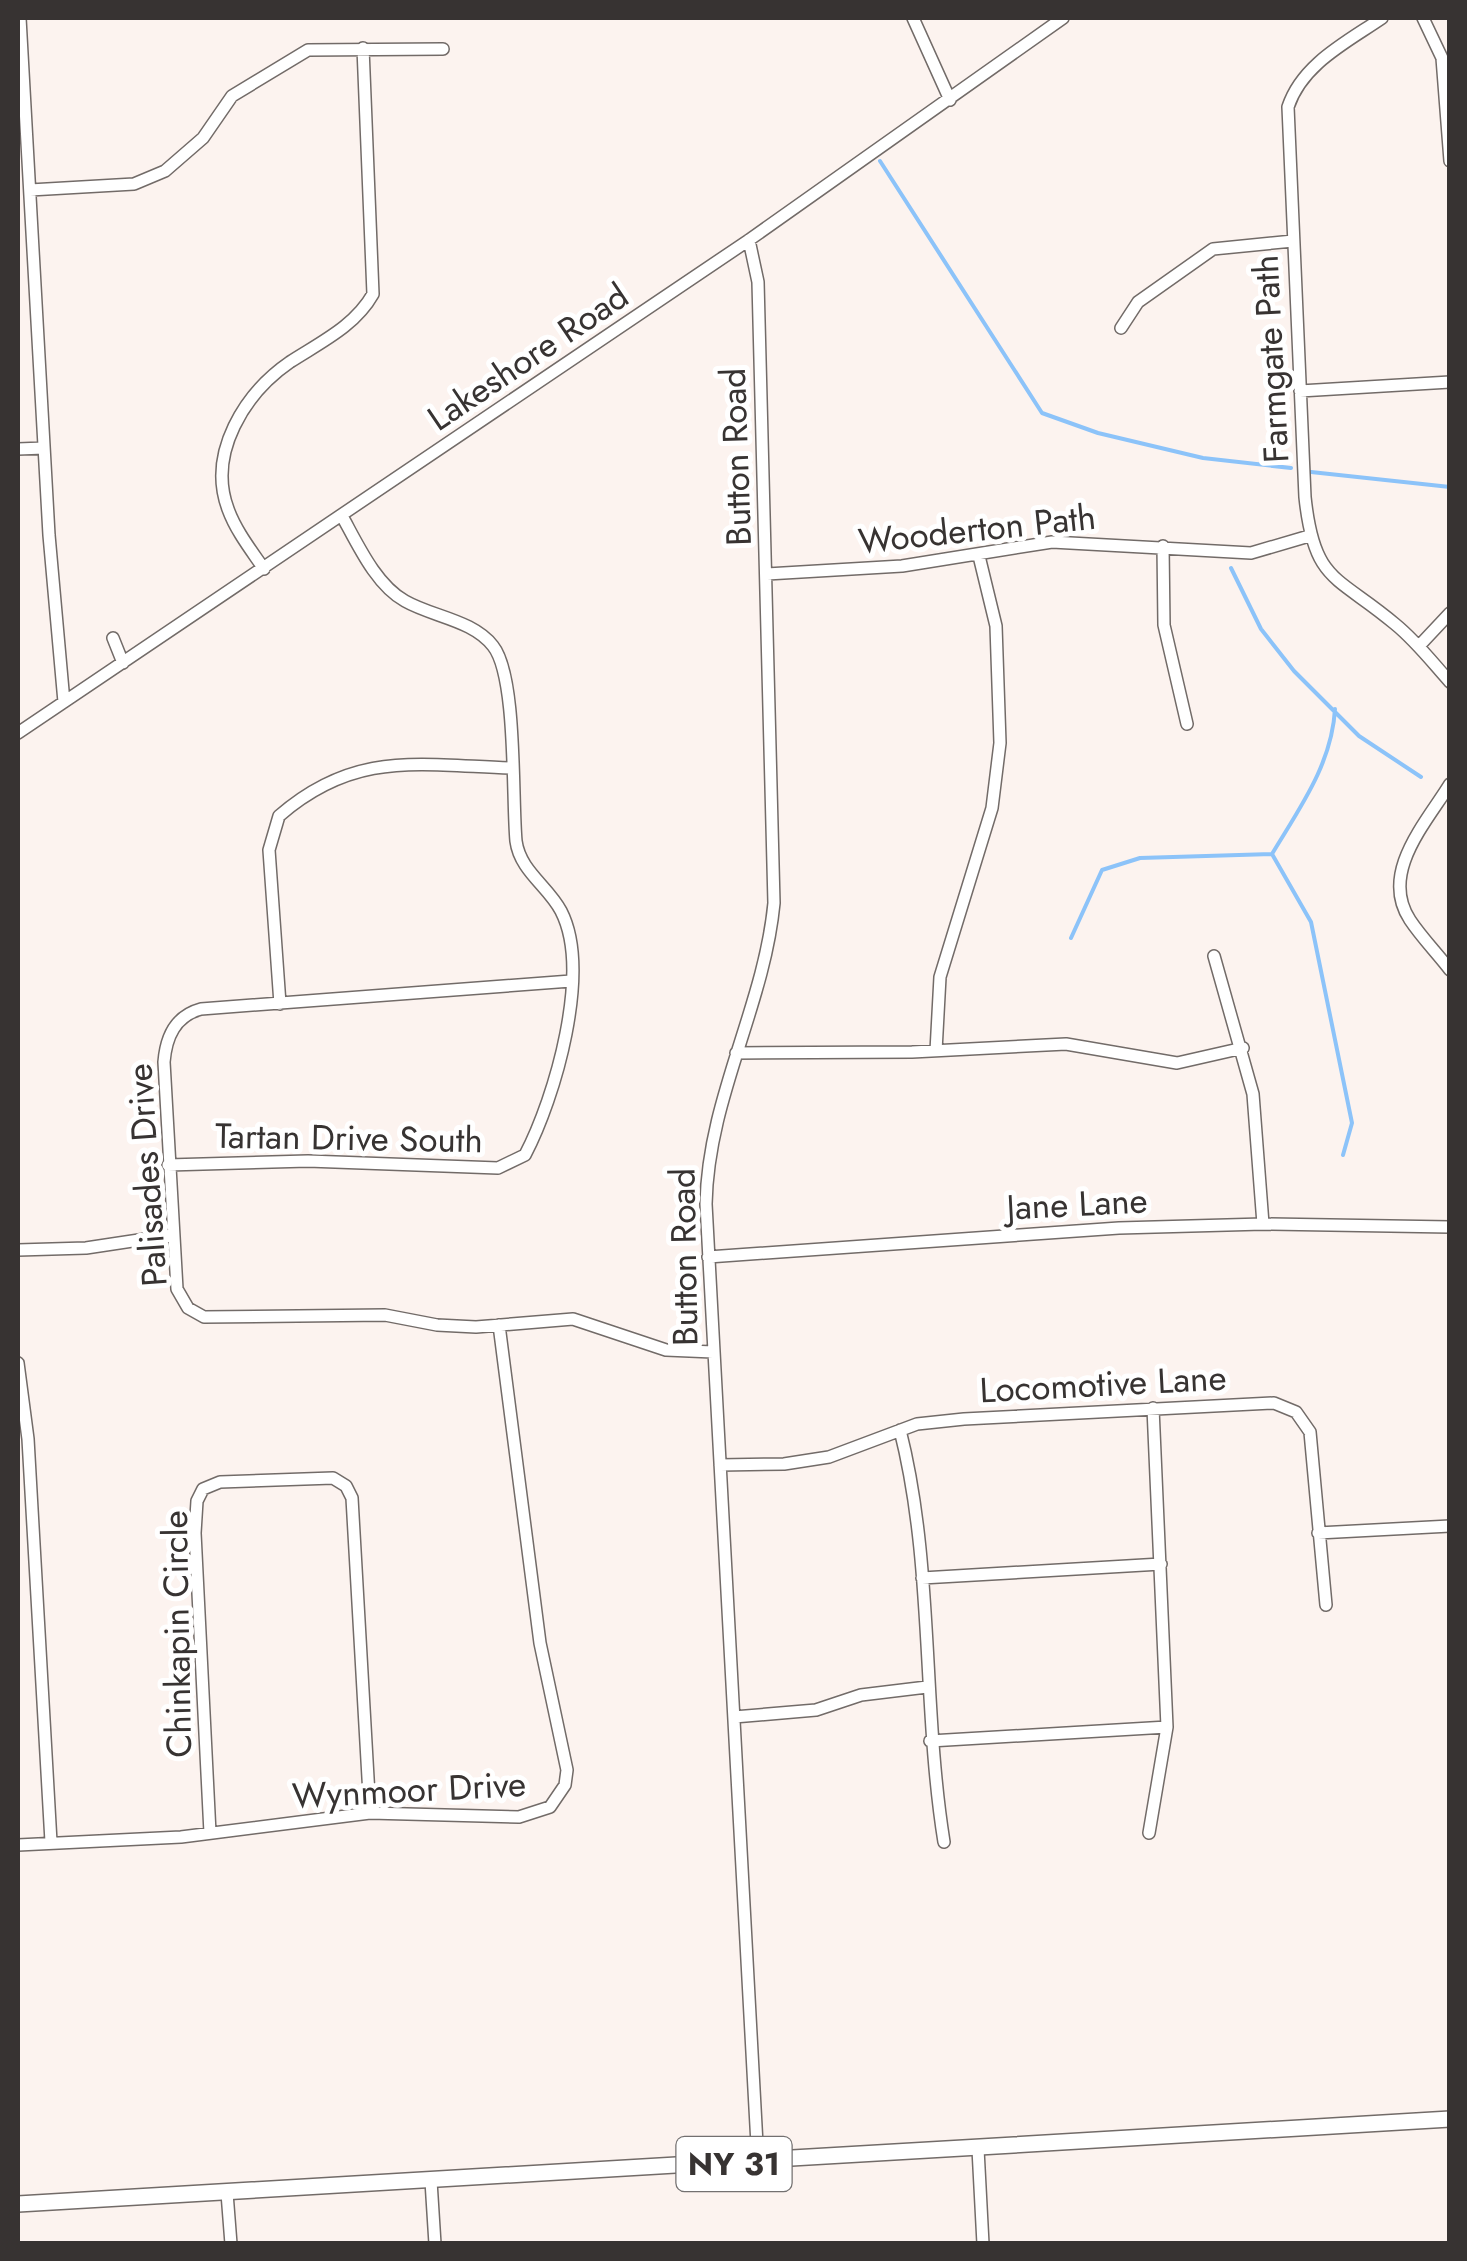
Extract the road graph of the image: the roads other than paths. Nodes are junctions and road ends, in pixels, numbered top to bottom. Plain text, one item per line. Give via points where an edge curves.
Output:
1 (20, 18) edge
2 (913, 18) edge
3 (1063, 18) edge
4 (1380, 18) edge
5 (1423, 18) edge
6 (362, 48) junction
7 (443, 49) dead end
8 (950, 100) junction
9 (1450, 160) edge
10 (30, 190) junction
11 (749, 240) junction
12 (1293, 241) junction
13 (1122, 328) dead end
14 (1450, 382) edge
15 (1300, 391) junction
16 (44, 448) junction
17 (18, 449) edge
18 (342, 516) junction
19 (1309, 536) junction
20 (1163, 546) junction
21 (980, 556) junction
22 (264, 569) junction
23 (767, 574) junction
24 (1450, 614) edge
25 (114, 638) dead end
26 (1418, 646) junction
27 (123, 663) junction
28 (1450, 682) edge
29 (64, 702) junction
30 (1187, 724) dead end
31 (18, 733) edge
32 (511, 768) junction
33 (1450, 784) edge
34 (1214, 956) dead end
35 (1450, 970) edge
36 (570, 982) junction
37 (280, 1004) junction
38 (1243, 1048) junction
39 (936, 1051) junction
40 (736, 1054) junction
41 (168, 1165) junction
42 (1263, 1224) junction
43 (1450, 1227) edge
44 (172, 1235) junction
45 (18, 1250) edge
46 (708, 1257) junction
47 (499, 1325) junction
48 (713, 1352) junction
49 (18, 1363) edge
50 (1153, 1408) junction
51 (21, 1412) edge
52 (900, 1430) junction
53 (720, 1465) junction
54 (1450, 1526) edge
55 (1318, 1534) junction
56 (1161, 1564) junction
57 (922, 1578) junction
58 (1326, 1605) dead end
59 (927, 1687) junction
60 (734, 1717) junction
61 (1168, 1727) junction
62 (930, 1741) junction
63 (370, 1813) junction
64 (210, 1834) junction
65 (1150, 1834) dead end
66 (51, 1842) junction
67 (944, 1842) dead end
68 (18, 1844) edge
69 (1450, 2119) edge
70 (978, 2149) junction
71 (758, 2162) junction
72 (431, 2181) junction
73 (227, 2193) junction
74 (18, 2204) edge
75 (231, 2244) edge
76 (435, 2244) edge
77 (983, 2244) edge

1 - 10 street
2 - 8 street
3 - 8 street, Lakeshore Road
4 - 12 street, Farmgate Path via 1318,63 1291,96
5 - 9 street via 1442,58
6 - 7 street
6 - 10 street via 308,50 252,80 183,160 165,171 134,184
6 - 22 street via 374,294 354,319 257,392 234,426 224,458 226,506
8 - 11 street, Lakeshore Road
10 - 16 street
11 - 18 street, Lakeshore Road
11 - 23 street, Button Road via 758,282
12 - 13 street via 1213,249 1138,302
12 - 15 street, Farmgate Path
14 - 15 street
15 - 19 street, Farmgate Path
16 - 17 street
16 - 29 street
18 - 22 street, Lakeshore Road
18 - 32 street via 395,594 470,628 493,646 506,674
19 - 20 street, Wooderton Path via 1250,553
19 - 26 street, Farmgate Path via 1327,573
20 - 21 street, Wooderton Path via 1052,542
20 - 30 street via 1164,625
21 - 23 street, Wooderton Path
21 - 39 street via 996,626 1000,743 992,808 940,977
22 - 27 street, Lakeshore Road
23 - 40 street, Button Road via 774,903 771,940
24 - 26 street
25 - 27 street
26 - 28 street, Farmgate Path
27 - 29 street, Lakeshore Road
29 - 31 street, Lakeshore Road
32 - 36 street via 517,849 563,914
32 - 37 street via 358,768 279,816 270,850
33 - 35 street via 1405,856 1400,888 1408,917
34 - 38 street
36 - 37 street, Palisades Drive
36 - 41 street, Tartan Drive South via 564,1042 531,1144 519,1160 477,1170 308,1161
37 - 41 street, Palisades Drive via 201,1009 170,1032 164,1062
38 - 39 street via 1178,1063 1066,1044
38 - 42 street via 1258,1122
39 - 40 street
40 - 46 street, Button Road via 710,1144
41 - 44 street, Palisades Drive
42 - 43 street, Jane Lane
42 - 46 street, Jane Lane
44 - 45 street
44 - 47 street, Palisades Drive via 178,1288 188,1308 204,1317 366,1314 438,1325
46 - 48 street, Button Road
47 - 48 street, Palisades Drive via 574,1320 666,1350
47 - 63 street, Wynmoor Drive via 565,1785 550,1807 520,1816
48 - 53 street, Button Road
49 - 51 street
50 - 52 street, Locomotive Lane via 964,1418
50 - 55 street, Locomotive Lane via 1274,1404 1296,1412 1310,1432
50 - 56 street
51 - 66 street
52 - 53 street, Locomotive Lane via 829,1457
52 - 57 street via 916,1501
53 - 60 street, Button Road
54 - 55 street
55 - 58 street, Locomotive Lane
56 - 57 street
56 - 61 street
57 - 59 street
59 - 60 street via 861,1695 816,1710
59 - 62 street
60 - 71 street, Button Road
61 - 62 street
61 - 65 street
62 - 67 street
63 - 64 street, Wynmoor Drive
63 - 64 street, Chinkapin Circle via 352,1498 332,1478 220,1482 203,1489 197,1501 195,1533
64 - 66 street, Wynmoor Drive
66 - 68 street, Wynmoor Drive
69 - 70 main road, NY 31
70 - 71 main road, NY 31
70 - 77 street
71 - 72 main road, NY 31
72 - 73 main road, NY 31
72 - 76 street
73 - 74 main road, NY 31
73 - 75 street

